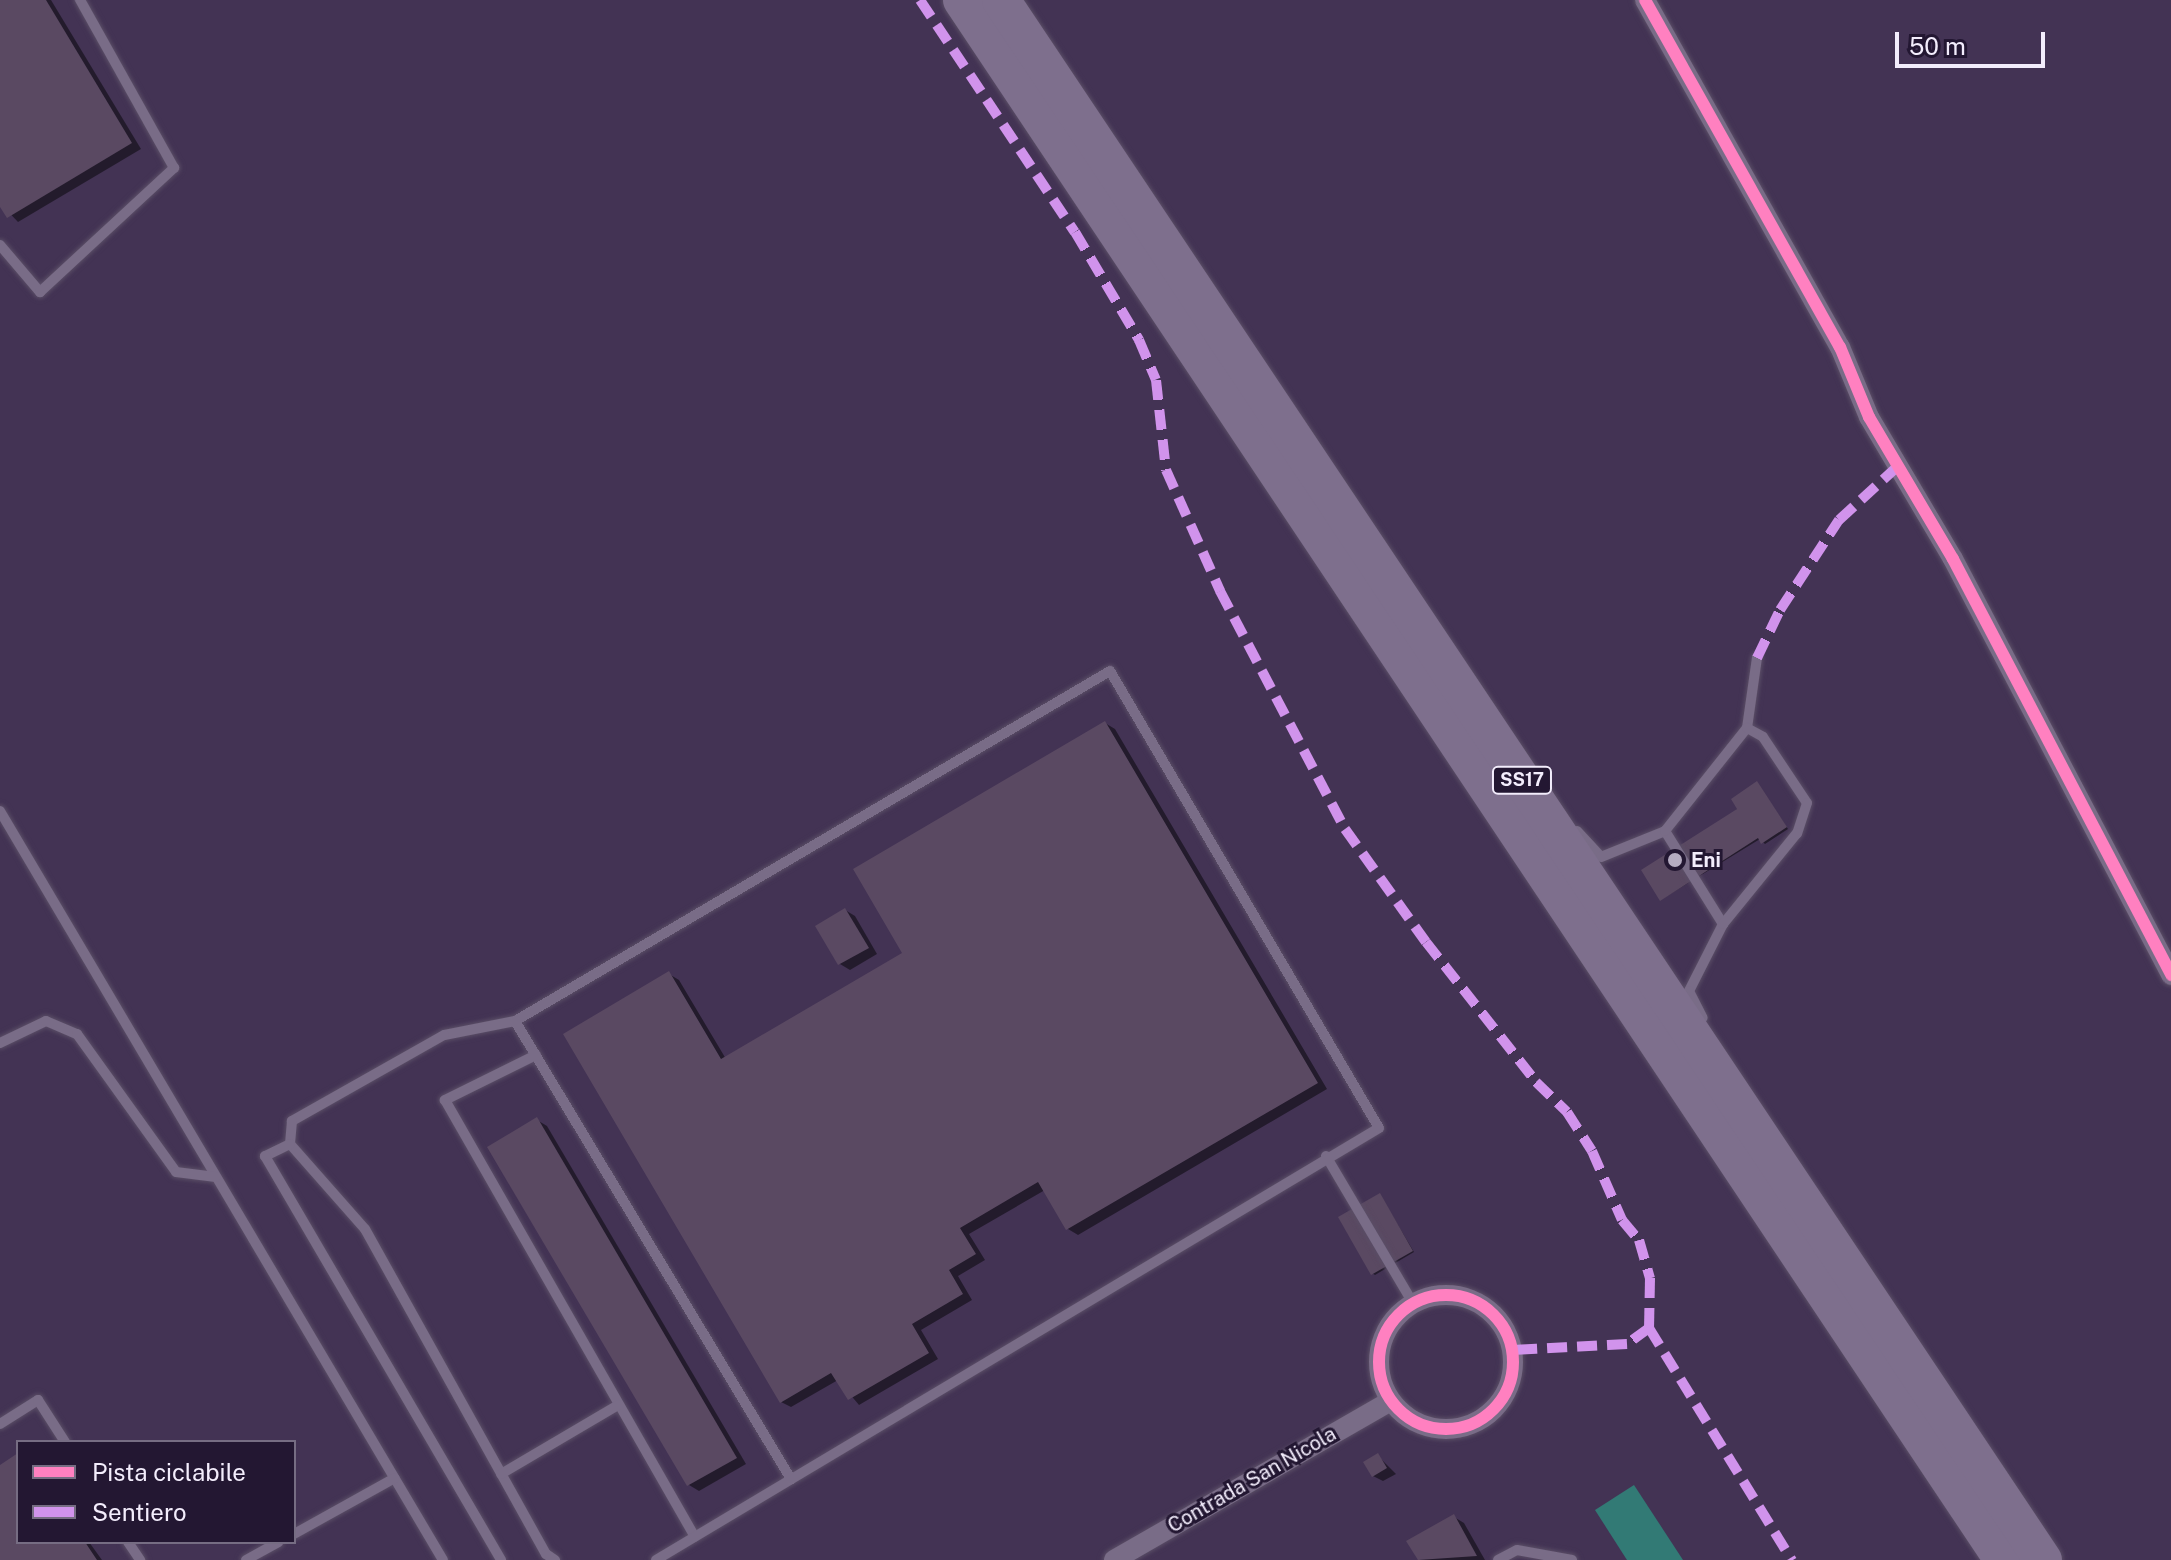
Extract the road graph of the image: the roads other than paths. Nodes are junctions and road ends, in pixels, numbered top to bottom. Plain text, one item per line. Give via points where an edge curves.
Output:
1 (80, 0) edge
2 (962, 0) edge
3 (1001, 0) edge
4 (1645, 0) edge
5 (0, 245) edge
6 (1757, 658) dead end
7 (1747, 728) junction
8 (1507, 757) junction
9 (0, 811) edge
10 (1559, 813) dead end
11 (1570, 824) dead end
12 (1665, 831) junction
13 (1723, 924) junction
14 (2169, 967) edge
15 (515, 1021) junction
16 (1710, 1032) dead end
17 (0, 1043) edge
18 (1717, 1046) dead end
19 (536, 1055) junction
20 (290, 1144) junction
21 (1773, 1155) junction
22 (1326, 1156) junction
23 (216, 1177) junction
24 (1413, 1303) junction
25 (1390, 1401) junction
26 (618, 1405) junction
27 (0, 1424) edge
28 (64, 1440) edge
29 (501, 1474) junction
30 (395, 1478) junction
31 (791, 1479) junction
32 (296, 1533) edge
33 (695, 1537) junction
34 (274, 1544) edge
35 (246, 1560) edge
36 (443, 1560) edge
37 (501, 1560) edge
38 (555, 1560) edge
39 (656, 1560) edge
40 (1114, 1560) edge
41 (1498, 1560) edge
42 (1572, 1560) edge
43 (2003, 1560) edge
44 (2043, 1560) edge

1 - 5 lane via 174,168 40,292
2 - 43 highway, SS17
3 - 8 highway, SS17
4 - 14 street via 1840,347 1869,417 1953,559
6 - 7 lane
7 - 12 lane
7 - 13 lane via 1763,737 1807,803 1797,833
8 - 10 lane
8 - 21 highway, SS17
9 - 23 lane
11 - 12 lane via 1601,857
12 - 13 lane
13 - 16 lane via 1689,991
15 - 19 lane
15 - 20 lane via 444,1035 292,1121
15 - 22 lane via 1110,671 1379,1128
17 - 23 lane via 46,1021 77,1034 176,1172
18 - 21 lane
19 - 26 lane via 445,1100
19 - 31 lane
20 - 29 lane via 365,1229
20 - 37 lane via 265,1156
21 - 44 highway, SS17
22 - 24 lane
22 - 31 lane
23 - 30 lane
24 - 25 street via 1389,1325 1380,1347 1379,1371
24 - 25 street via 1460,1296 1488,1310 1508,1335 1513,1370 1497,1407 1462,1427 1422,1425
25 - 40 street, Contrada San Nicola
26 - 29 lane
26 - 33 lane
27 - 28 lane via 38,1400
29 - 38 lane via 546,1554
30 - 32 lane
30 - 36 lane
31 - 33 lane
33 - 39 lane
34 - 35 lane
41 - 42 lane via 1517,1550

